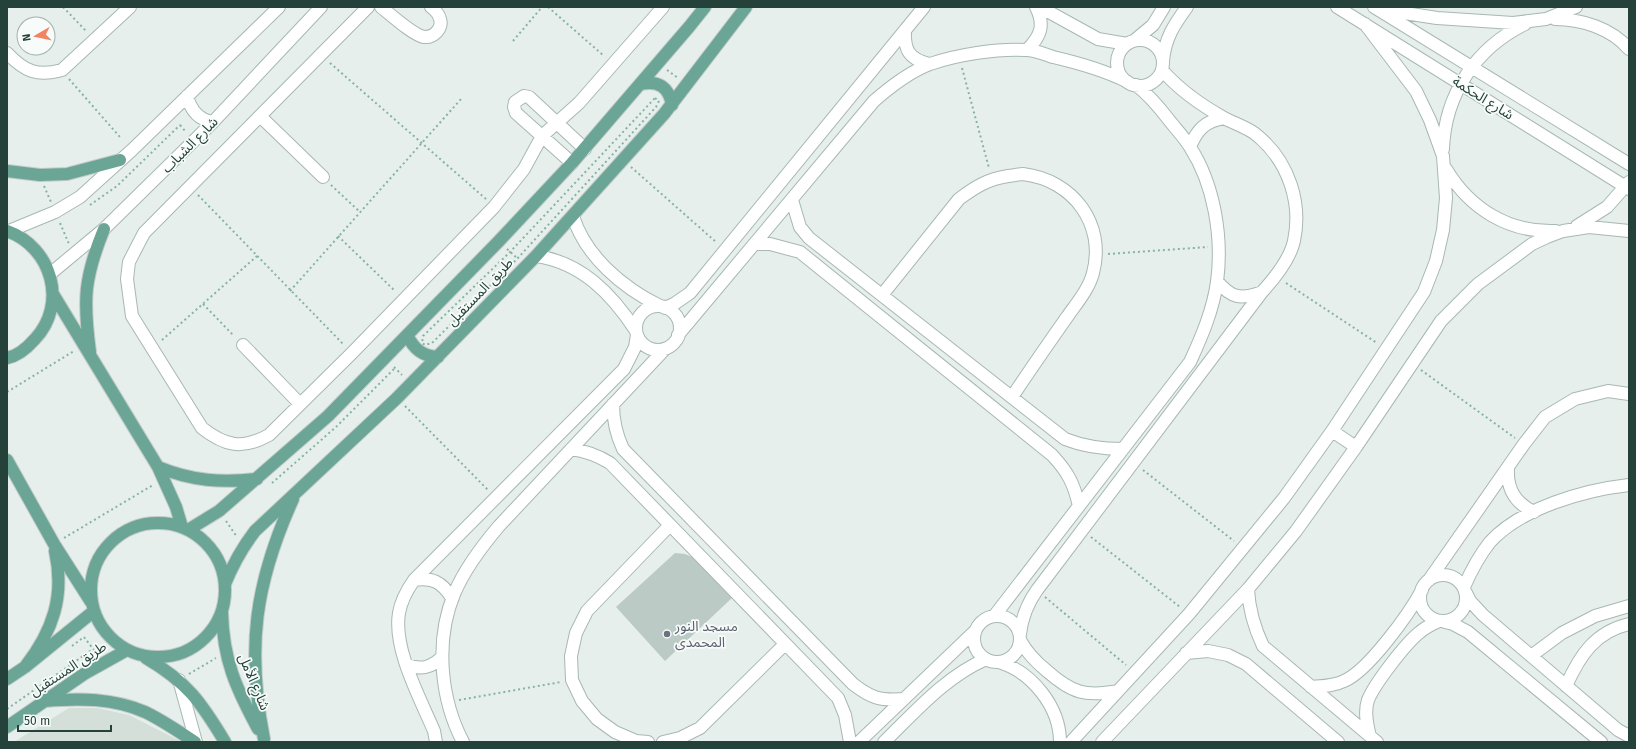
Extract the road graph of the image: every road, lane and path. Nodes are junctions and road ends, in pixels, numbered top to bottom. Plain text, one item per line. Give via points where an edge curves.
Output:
1 (63, 7) edge
2 (130, 7) edge
3 (279, 7) edge
4 (321, 7) edge
5 (368, 7) edge
6 (381, 7) edge
7 (431, 7) edge
8 (542, 7) edge
9 (548, 7) edge
10 (663, 7) edge
11 (705, 7) edge
12 (746, 7) edge
13 (924, 7) edge
14 (1036, 7) edge
15 (1040, 7) edge
16 (1164, 7) edge
17 (1188, 7) edge
18 (1337, 7) edge
19 (1576, 7) edge
20 (1375, 8) edge
21 (1546, 19) junction
22 (1530, 22) junction
23 (1365, 24) junction
24 (905, 30) junction
25 (94, 41) junction
26 (512, 41) dead end
27 (1131, 42) junction
28 (1629, 49) edge
29 (1027, 50) junction
30 (7, 53) edge
31 (321, 55) junction
32 (959, 57) junction
33 (658, 63) junction
34 (613, 64) junction
35 (929, 64) junction
36 (1163, 66) junction
37 (1471, 67) junction
38 (62, 70) junction
39 (1460, 83) junction
40 (641, 84) junction
41 (1132, 84) junction
42 (687, 85) junction
43 (187, 96) junction
44 (461, 99) dead end
45 (672, 105) junction
46 (260, 117) junction
47 (1224, 118) junction
48 (213, 122) junction
49 (556, 122) junction
50 (120, 136) dead end
51 (542, 136) junction
52 (195, 140) junction
53 (421, 144) junction
54 (1190, 147) junction
55 (585, 149) junction
56 (120, 160) junction
57 (623, 160) junction
58 (1444, 161) junction
59 (572, 163) junction
60 (1629, 164) edge
61 (7, 171) edge
62 (40, 175) junction
63 (323, 177) joint
64 (992, 179) junction
65 (1628, 186) edge
66 (190, 187) junction
67 (792, 200) junction
68 (494, 207) junction
69 (87, 208) dead end
70 (55, 212) junction
71 (360, 212) junction
72 (573, 216) junction
73 (104, 229) junction
74 (1567, 230) junction
75 (8, 231) edge
76 (1629, 231) edge
77 (338, 236) junction
78 (499, 241) junction
79 (754, 244) junction
80 (1219, 246) junction
81 (726, 251) junction
82 (510, 252) junction
83 (73, 254) junction
84 (1097, 255) junction
85 (257, 256) junction
86 (536, 256) junction
87 (522, 263) junction
88 (50, 274) junction
89 (1276, 277) junction
90 (1217, 281) junction
91 (290, 291) junction
92 (1262, 292) junction
93 (53, 294) junction
94 (882, 295) junction
95 (404, 300) junction
96 (203, 304) junction
97 (662, 307) junction
98 (636, 333) junction
99 (407, 335) junction
100 (678, 335) junction
101 (84, 345) junction
102 (243, 346) joint
103 (949, 348) junction
104 (152, 349) junction
105 (664, 349) junction
106 (1387, 349) junction
107 (352, 353) junction
108 (91, 357) junction
109 (386, 357) junction
110 (438, 357) junction
111 (7, 358) edge
112 (937, 363) junction
113 (1412, 364) junction
114 (411, 385) junction
115 (7, 392) edge
116 (1629, 394) edge
117 (1012, 397) junction
118 (397, 398) junction
119 (300, 404) junction
120 (613, 404) junction
121 (1048, 425) junction
122 (1332, 431) junction
123 (1035, 441) junction
124 (1524, 444) junction
125 (1356, 447) junction
126 (571, 449) junction
127 (1123, 449) junction
128 (7, 460) edge
129 (1133, 462) junction
130 (158, 467) junction
131 (1508, 469) junction
132 (164, 478) junction
133 (257, 479) junction
134 (1629, 484) edge
135 (294, 496) junction
136 (495, 498) junction
137 (1080, 506) junction
138 (219, 511) junction
139 (1534, 512) junction
140 (670, 525) junction
141 (185, 529) junction
142 (1082, 530) junction
143 (54, 544) junction
144 (244, 546) junction
145 (1243, 548) junction
146 (414, 580) junction
147 (1429, 580) junction
148 (751, 581) junction
149 (225, 584) junction
150 (1248, 589) junction
151 (1037, 590) junction
152 (1422, 590) junction
153 (1465, 590) junction
154 (738, 595) junction
155 (452, 598) junction
156 (1629, 606) edge
157 (93, 608) junction
158 (222, 608) junction
159 (1189, 614) junction
160 (995, 615) junction
161 (1442, 621) junction
162 (1629, 624) edge
163 (76, 626) junction
164 (975, 630) junction
165 (1020, 637) junction
166 (785, 644) junction
167 (93, 649) junction
168 (127, 650) junction
169 (225, 652) junction
170 (1186, 653) junction
171 (143, 656) junction
172 (1531, 656) junction
173 (442, 657) junction
174 (986, 659) junction
175 (103, 662) junction
176 (998, 662) junction
177 (407, 665) junction
178 (25, 667) junction
179 (1135, 672) junction
180 (7, 679) edge
181 (179, 680) junction
182 (572, 680) junction
183 (1566, 686) junction
184 (1311, 687) junction
185 (1118, 691) junction
186 (904, 699) junction
187 (45, 701) junction
188 (448, 702) junction
189 (7, 709) edge
190 (7, 727) edge
191 (1629, 736) edge
192 (1374, 739) edge
193 (264, 740) edge
194 (1106, 741) edge
195 (195, 742) edge
196 (225, 742) edge
197 (436, 742) edge
198 (463, 742) edge
199 (648, 742) edge
200 (663, 742) edge
201 (850, 742) edge
202 (859, 742) edge
203 (884, 742) edge
204 (1060, 742) edge
205 (1071, 742) edge
206 (1338, 742) edge
207 (1601, 742) edge

1 - 25 path
2 - 25 street
3 - 43 street
4 - 48 street, شارع الشباب
5 - 31 street
6 - 7 street via 424,37 433,35 439,29 441,20
8 - 26 path
9 - 34 path
10 - 34 street
11 - 33 main road, طريق المستقبل
12 - 42 main road, طريق المستقبل
13 - 24 street
14 - 29 street via 1040,15 1041,28 1036,40
15 - 27 street via 1098,39
16 - 27 street via 1153,25
17 - 36 street via 1173,26
18 - 23 street, شارع الحكمة
19 - 21 street
20 - 22 street via 1437,18
20 - 37 street, شارع الحكمة
21 - 22 street
21 - 28 street via 1568,19 1590,24 1610,33
22 - 37 street via 1497,40
23 - 39 street, شارع الحكمة
23 - 58 street via 1416,91 1430,120
24 - 35 street via 904,42 909,53 918,61
24 - 81 street
25 - 38 street
27 - 36 street via 1151,42 1159,51
27 - 41 street via 1121,50 1118,68 1122,76
29 - 32 street via 993,51
29 - 41 street via 1093,67
30 - 38 street via 18,64 32,71 47,74
31 - 46 street
31 - 53 path
32 - 35 street
32 - 64 path
33 - 40 main road, طريق المستقبل
33 - 42 path
34 - 49 street via 579,103
35 - 67 street via 909,75 874,101
36 - 41 street via 1152,83
36 - 47 street via 1188,96
37 - 39 street
37 - 60 street, شارع الحكمة
38 - 50 path
39 - 58 street via 1447,118
39 - 65 street, شارع الحكمة
40 - 45 main road via 659,84 666,89
40 - 55 main road, طريق المستقبل
41 - 54 street via 1152,99
42 - 45 main road, طريق المستقبل
43 - 48 street via 196,114
43 - 56 street
44 - 53 path
45 - 57 main road, طريق المستقبل
46 - 63 street
46 - 66 street
47 - 54 street via 1212,120 1202,126 1194,135
47 - 89 street via 1259,136 1287,173 1296,203 1294,242
48 - 52 street, شارع الشباب
49 - 51 street
49 - 51 street via 529,97 518,98 514,107 516,113
49 - 55 street
51 - 59 street
51 - 68 street via 524,169
52 - 69 path via 180,124 117,186
52 - 73 street, شارع الشباب
53 - 68 path
53 - 71 path
54 - 80 street via 1205,178 1211,198
55 - 59 main road, طريق المستقبل
56 - 62 main road via 67,174
56 - 70 street via 80,196
57 - 72 main road, طريق المستقبل
57 - 81 path
58 - 74 street via 1465,195 1494,217 1527,229
58 - 106 street via 1445,214 1436,261 1424,292
59 - 78 main road, طريق المستقبل
61 - 62 main road
62 - 70 path
63 - 71 path
64 - 84 street via 1022,174 1051,181 1076,199 1092,225
64 - 94 street via 974,187 959,199
65 - 74 street via 1607,207
66 - 85 path
66 - 104 street via 144,233 129,262 127,280 132,316
67 - 79 street
67 - 94 street via 800,227 809,238
68 - 95 street
70 - 75 street
70 - 83 path
71 - 77 path
72 - 86 main road, طريق المستقبل
72 - 97 street via 578,230 596,257 641,297
73 - 83 street, شارع الشباب
73 - 108 main road via 92,256 86,285 85,314
74 - 76 street via 1590,227
74 - 113 street via 1532,244 1478,284 1441,321
75 - 88 main road via 26,241 41,255
77 - 91 path
77 - 95 path
78 - 82 path
78 - 99 main road, طريق المستقبل
79 - 100 street
79 - 112 street via 770,244 800,252
80 - 84 path
80 - 90 street
81 - 97 street via 690,293 674,304
82 - 87 path
82 - 87 path via 423,336 422,343 432,343
82 - 87 path via 652,100 657,99 659,101 656,107
83 - 88 street, شارع الشباب
84 - 117 street via 1093,275 1083,294
85 - 91 path
85 - 96 path
86 - 87 main road, طريق المستقبل
86 - 98 street via 551,258 582,272 625,314
87 - 110 main road, طريق المستقبل
88 - 93 main road
89 - 92 street
89 - 106 path
90 - 92 street via 1226,291 1237,296 1250,297
90 - 127 street via 1208,323 1190,362
91 - 107 path
92 - 129 street
93 - 101 main road
93 - 111 main road via 51,314 42,332 28,347
94 - 103 street
95 - 107 street
96 - 102 path
96 - 104 path
97 - 98 street via 650,307 642,313 637,321
97 - 100 street via 672,312 677,319
98 - 105 street via 648,348
98 - 136 street via 635,347 624,369
99 - 109 main road, طريق المستقبل
99 - 110 main road via 416,350 430,357
100 - 105 street via 673,344
101 - 108 main road
101 - 115 path
102 - 119 street
103 - 112 street
103 - 117 street
104 - 119 street via 202,428 214,438 226,443 244,444 257,441 268,435
105 - 120 street
106 - 122 street
107 - 119 street
108 - 130 main road
109 - 114 path
109 - 133 main road, طريق المستقبل via 328,416
110 - 114 main road, طريق المستقبل
112 - 123 street
113 - 124 path
113 - 125 street
114 - 118 main road, طريق المستقبل
116 - 124 street via 1608,392 1575,399 1545,417
117 - 121 street
118 - 135 main road, طريق المستقبل
118 - 136 path
120 - 126 street
120 - 148 street via 616,435 623,449
121 - 123 street
121 - 127 street via 1065,439 1083,446
122 - 125 street
122 - 145 street via 1284,498
123 - 137 street via 1065,470 1075,487
124 - 131 street
125 - 150 street via 1296,530
126 - 140 street via 585,451 610,464
126 - 155 street via 480,548
127 - 137 street
128 - 143 main road
129 - 142 street
129 - 145 path
130 - 132 main road
130 - 133 main road via 202,480 238,482
131 - 139 street via 1511,490 1520,503
131 - 147 street
132 - 141 main road
132 - 143 path
133 - 138 main road, طريق المستقبل
134 - 139 street via 1571,497
135 - 144 main road, طريق المستقبل via 269,517
135 - 193 main road via 268,560 256,615 255,677
136 - 146 street
137 - 160 street
138 - 141 main road, طريق المستقبل
138 - 144 path
139 - 153 street via 1511,524 1491,542 1475,563
140 - 154 street
140 - 182 street via 587,611 576,632 572,650
141 - 149 main road via 202,540 213,552
141 - 157 main road via 165,523 147,524 130,529 114,538 102,552 94,568 90,586
142 - 151 street
142 - 159 path
143 - 157 main road
143 - 178 main road via 59,588 56,609 46,637
144 - 149 main road, طريق المستقبل
145 - 159 street
146 - 155 street via 425,578 437,581 446,588
146 - 177 street via 404,595 399,612 400,648
147 - 152 street
147 - 153 street via 1438,575 1448,575 1457,579
148 - 154 street
148 - 186 street via 868,696 885,700
149 - 158 main road
150 - 170 street
150 - 184 street via 1249,609 1254,628 1263,646
151 - 165 street via 1022,618
151 - 179 path
152 - 161 street via 1420,600 1423,610 1430,617
152 - 184 street via 1399,626 1359,672 1345,681
153 - 161 street via 1466,603 1462,612 1455,619
153 - 172 street via 1476,609
154 - 166 street
155 - 173 street via 443,630
156 - 172 street via 1595,616 1562,633
157 - 163 main road, طريق المستقبل
157 - 168 main road via 101,627 112,640
158 - 169 main road, شارع الأمل
158 - 171 main road via 216,624 192,648 166,657
159 - 179 street
160 - 164 street via 983,620
160 - 165 street via 1011,620
161 - 192 street via 1429,625 1413,638 1376,685 1368,701 1366,719
161 - 207 street via 1468,632
162 - 183 street via 1615,627 1594,642 1577,662
163 - 167 path
163 - 178 main road, طريق المستقبل
164 - 174 street via 975,647
164 - 186 street
165 - 176 street via 1014,655
165 - 185 street via 1033,659 1063,686 1081,693
166 - 200 street via 700,728 680,738
166 - 201 street via 838,698 846,715
167 - 175 path
167 - 189 path
168 - 171 main road
168 - 175 main road, طريق المستقبل
169 - 181 path
169 - 193 main road, شارع الأمل via 240,696
170 - 194 street
170 - 206 street via 1208,651 1228,655 1246,664
171 - 181 main road
172 - 183 street
173 - 177 street via 426,668
173 - 188 street
174 - 176 street
174 - 203 street via 953,677
175 - 187 main road, طريق المستقبل
176 - 204 street via 1020,672 1049,701 1056,717
177 - 197 street via 434,731
178 - 180 main road, طريق المستقبل
179 - 185 street
181 - 195 street
181 - 196 main road via 204,707
182 - 188 path
182 - 199 street via 582,701 596,718 615,732 636,741
183 - 191 street via 1618,730
184 - 192 street
185 - 205 street
186 - 202 street
187 - 190 main road, طريق المستقبل
187 - 195 main road via 70,698 121,704 145,712
188 - 198 street

